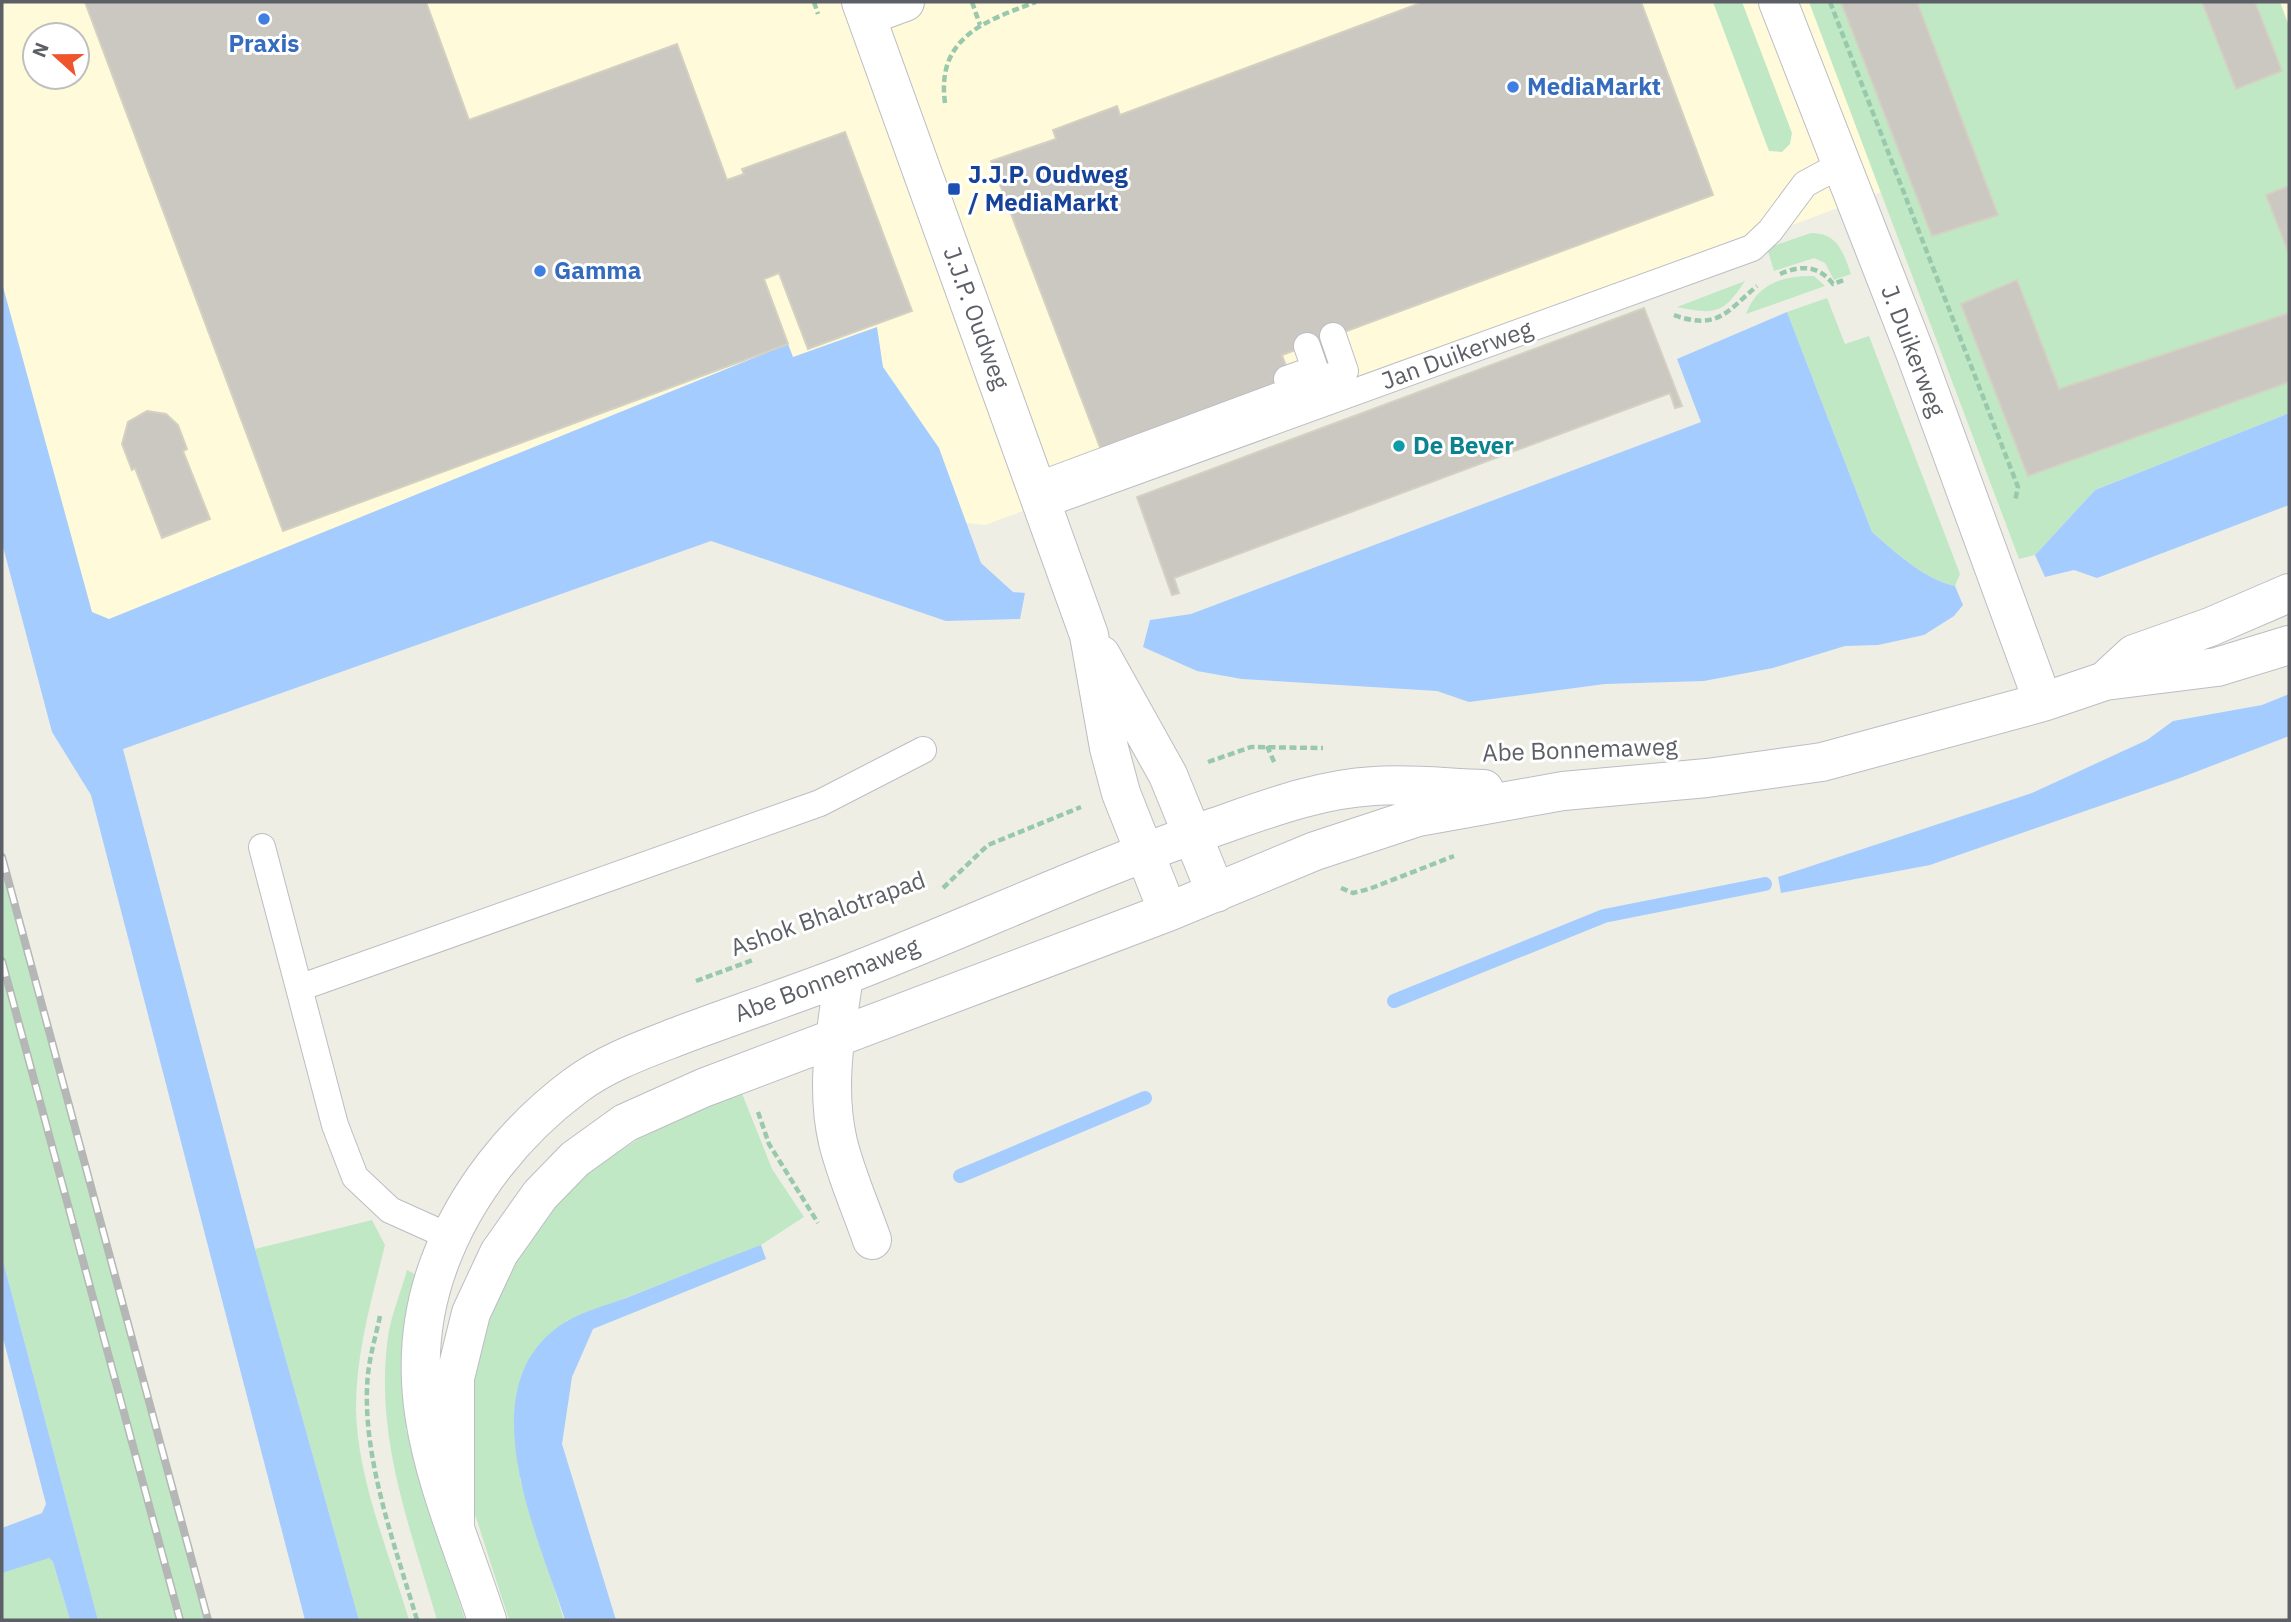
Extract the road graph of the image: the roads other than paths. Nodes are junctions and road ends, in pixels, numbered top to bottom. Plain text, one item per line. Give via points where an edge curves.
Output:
1 (905, 2) edge
2 (1778, 2) edge
3 (864, 9) edge
4 (1842, 164) junction
5 (1333, 336) dead end
6 (1307, 346) dead end
7 (1037, 488) junction
8 (2289, 593) edge
9 (1089, 635) junction
10 (2289, 645) edge
11 (2105, 681) junction
12 (2043, 702) junction
13 (923, 750) dead end
14 (1563, 791) junction
15 (1193, 835) junction
16 (262, 847) dead end
17 (1146, 853) junction
18 (1216, 893) junction
19 (1168, 912) junction
20 (844, 976) junction
21 (299, 988) junction
22 (834, 1040) junction
23 (450, 1237) junction
24 (872, 1240) dead end
25 (455, 1525) junction
26 (487, 1620) edge

1 - 3 street
2 - 4 street, J. Duikerweg
3 - 7 street, J.J.P. Oudweg
4 - 7 lane, Jan Duikerweg via 1799,190 1752,248
4 - 12 street, J. Duikerweg
5 - 7 lane via 1345,371
6 - 7 lane via 1315,369
7 - 9 street, J.J.P. Oudweg
8 - 11 street, Abe Bonnemaweg via 2134,654
9 - 15 street, J.J.P. Oudweg via 1143,726
9 - 17 street, J.J.P. Oudweg via 1115,770
10 - 11 street, Abe Bonnemaweg via 2217,667
11 - 12 street, Abe Bonnemaweg
12 - 14 street, Abe Bonnemaweg via 1813,764
13 - 21 lane via 820,803
14 - 15 street, Abe Bonnemaweg via 1375,785 1293,800
14 - 18 street, Abe Bonnemaweg via 1418,817 1315,851
15 - 17 street, Abe Bonnemaweg
15 - 18 street, J.J.P. Oudweg
16 - 21 lane
17 - 19 street, J.J.P. Oudweg
17 - 20 street, Abe Bonnemaweg
18 - 19 street, Abe Bonnemaweg
19 - 22 street, Abe Bonnemaweg
20 - 22 street
20 - 23 street, Abe Bonnemaweg via 625,1056 579,1083 530,1123 494,1167
21 - 23 lane via 335,1125 355,1177 390,1210
22 - 24 street via 831,1090 838,1142
22 - 25 street, Abe Bonnemaweg via 625,1123 575,1159 540,1195 499,1253 471,1313 455,1378
23 - 25 street, Abe Bonnemaweg via 423,1327 419,1392 426,1440
25 - 26 street, Abe Bonnemaweg

